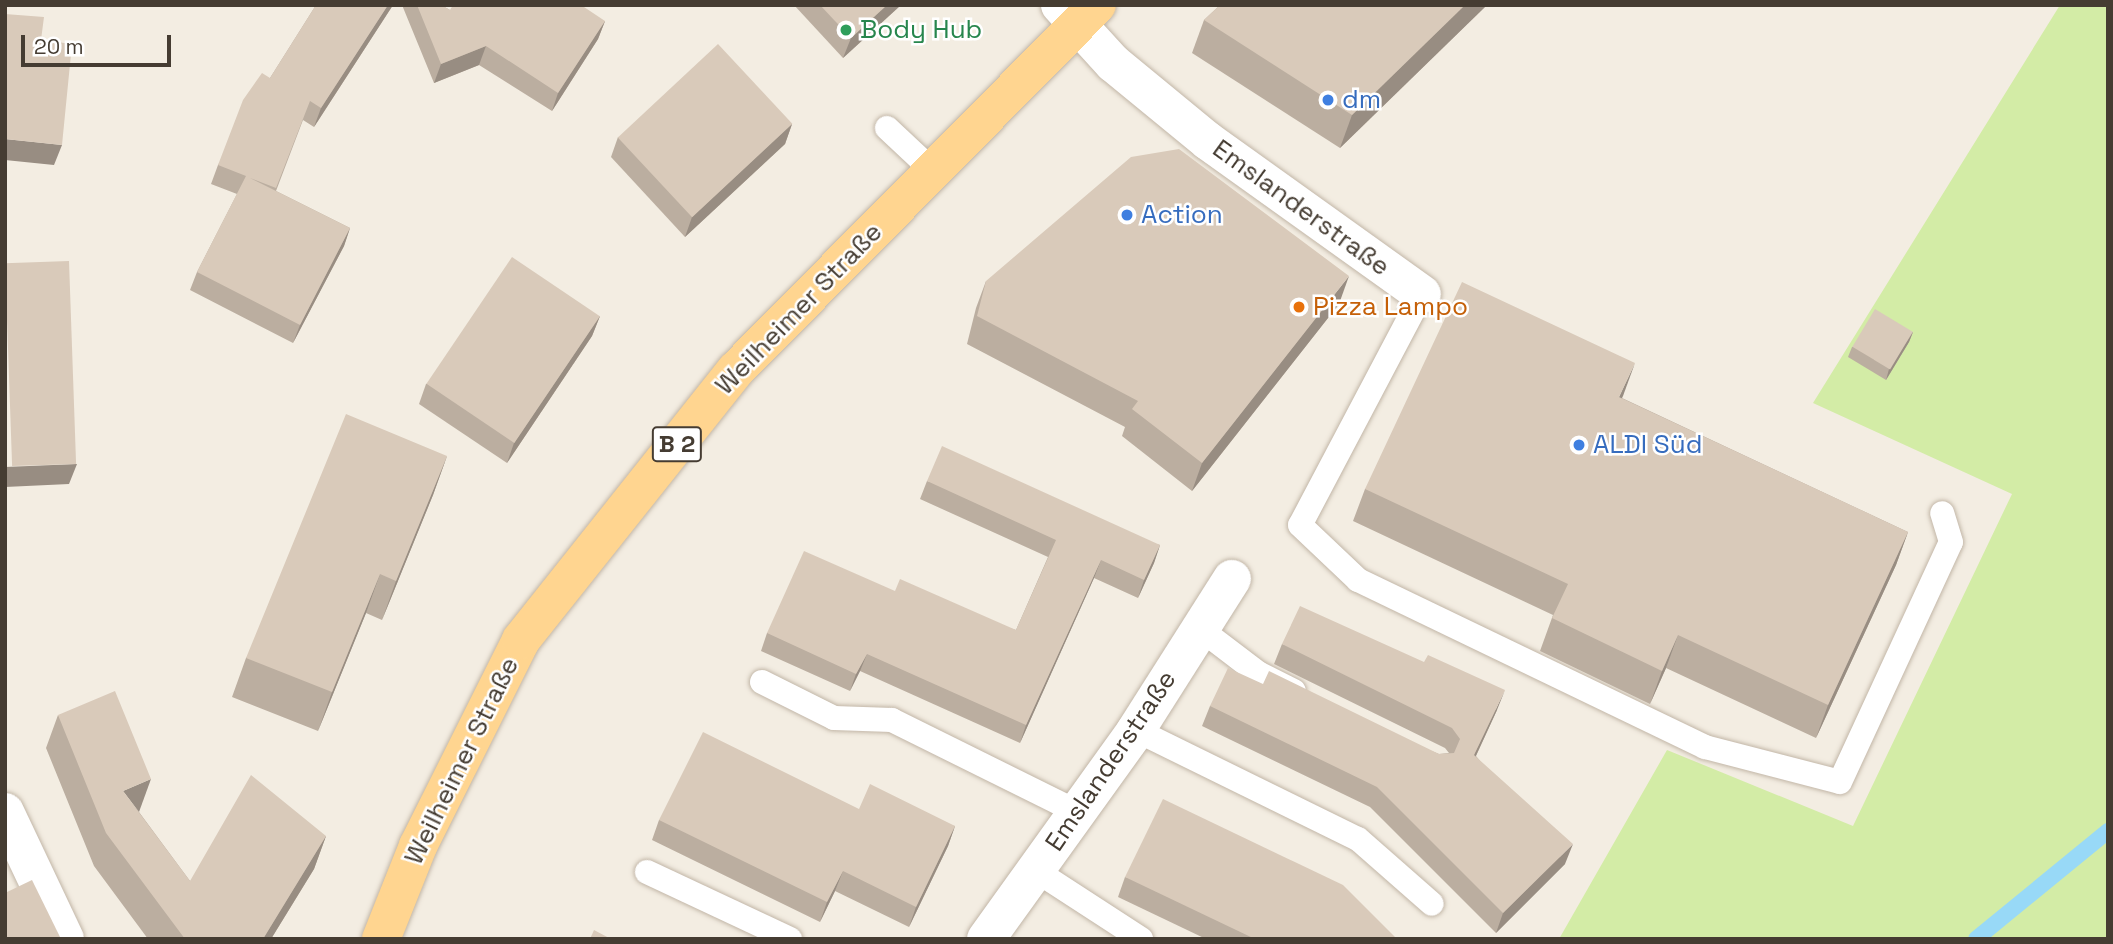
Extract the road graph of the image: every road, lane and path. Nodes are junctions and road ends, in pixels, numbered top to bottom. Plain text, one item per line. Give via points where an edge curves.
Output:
1 (1078, 12) edge
2 (887, 128) dead end
3 (933, 170) junction
4 (1422, 294) joint
5 (1942, 513) dead end
6 (1231, 579) dead end
7 (1199, 628) junction
8 (762, 682) dead end
9 (1318, 702) edge
10 (1136, 730) junction
11 (1075, 811) junction
12 (5, 812) edge
13 (647, 872) dead end
14 (1038, 872) junction
15 (1432, 904) dead end
16 (65, 939) edge
17 (381, 939) edge
18 (790, 939) edge
19 (986, 939) edge
20 (1141, 939) edge

1 - 3 main road, Weilheimer Straße / B 2
1 - 4 street, Emslanderstraße via 1208,141
2 - 3 lane
3 - 17 main road, Weilheimer Straße / B 2 via 736,370 521,640 418,845
4 - 5 lane, Emslanderstraße via 1300,525 1358,580 1705,747 1840,782 1951,542
6 - 7 street, Emslanderstraße
7 - 9 lane via 1258,673
7 - 10 street, Emslanderstraße
8 - 11 lane via 834,718 892,720
10 - 11 street, Emslanderstraße
10 - 15 lane via 1358,839
11 - 14 street, Emslanderstraße
12 - 16 street
13 - 18 lane
14 - 19 street, Emslanderstraße
14 - 20 lane

